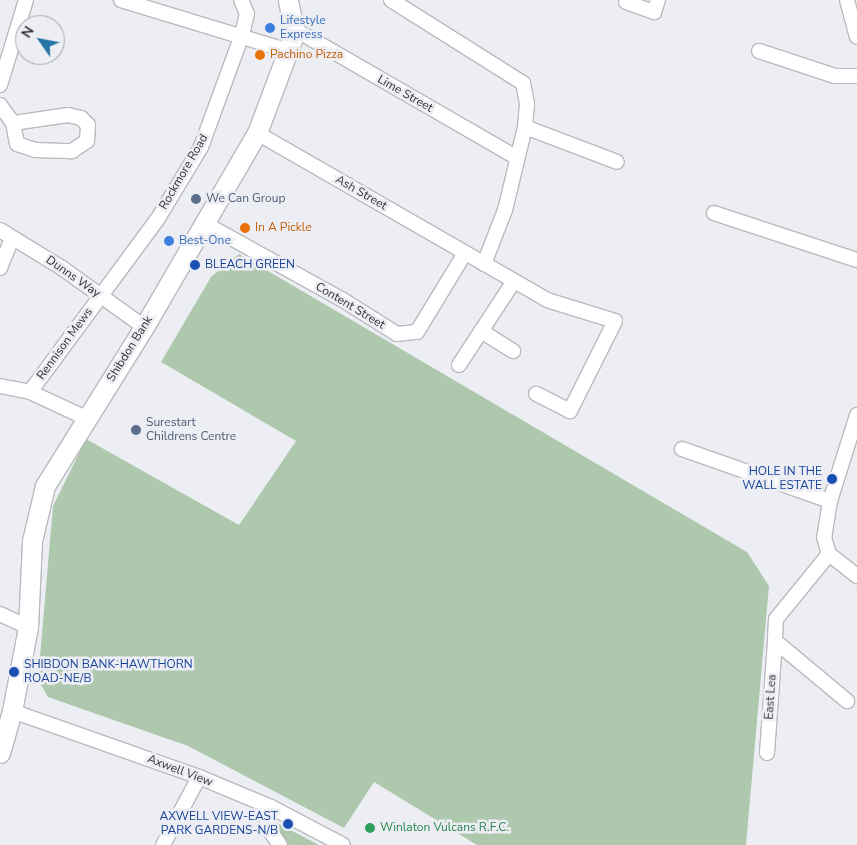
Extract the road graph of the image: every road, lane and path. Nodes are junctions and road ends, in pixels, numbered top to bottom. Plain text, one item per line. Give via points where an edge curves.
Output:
1 (26, 0) edge
2 (121, 0) edge
3 (241, 0) edge
4 (288, 0) edge
5 (391, 0) edge
6 (658, 0) edge
7 (847, 0) edge
8 (626, 2) dead end
9 (294, 29) junction
10 (242, 35) junction
11 (857, 37) edge
12 (289, 51) junction
13 (759, 51) dead end
14 (857, 76) edge
15 (0, 85) edge
16 (0, 105) edge
17 (13, 123) junction
18 (525, 127) junction
19 (257, 133) junction
20 (517, 158) junction
21 (617, 162) dead end
22 (714, 213) dead end
23 (204, 224) junction
24 (0, 230) edge
25 (12, 238) junction
26 (465, 253) junction
27 (857, 260) edge
28 (484, 264) junction
29 (0, 268) edge
30 (514, 281) junction
31 (100, 296) junction
32 (144, 327) junction
33 (481, 331) junction
34 (512, 350) dead end
35 (459, 365) dead end
36 (0, 386) edge
37 (30, 392) junction
38 (536, 394) dead end
39 (857, 416) edge
40 (86, 418) junction
41 (682, 450) dead end
42 (830, 501) junction
43 (829, 554) junction
44 (857, 576) edge
45 (0, 614) edge
46 (28, 627) junction
47 (775, 641) junction
48 (847, 701) dead end
49 (12, 711) junction
50 (0, 753) edge
51 (767, 754) dead end
52 (199, 777) junction
53 (271, 808) junction
54 (163, 845) edge
55 (280, 845) edge
56 (343, 845) edge

1 - 15 street
2 - 10 street
3 - 10 street, Rockmore Road via 247,14
4 - 9 street, Shibdon Bank
5 - 18 street via 523,83 527,104
6 - 8 street via 654,12
7 - 11 street
9 - 12 street, Shibdon Bank
9 - 20 street, Lime Street
10 - 12 street
10 - 31 street, Rockmore Road via 201,147 156,220
12 - 19 street, Shibdon Bank
13 - 14 street via 835,76
16 - 17 street
17 - 17 street via 68,115 81,118 88,125 87,140 72,150 35,150 17,144
18 - 20 street
18 - 21 street
19 - 23 street, Shibdon Bank
19 - 26 street, Ash Street
20 - 28 street via 505,210
22 - 27 street
23 - 26 street, Content Street via 343,300 397,334 417,332
23 - 32 street, Shibdon Bank
24 - 25 street, Dunns Way
25 - 29 street
25 - 31 street, Dunns Way
26 - 28 street, Ash Street
28 - 30 street, Ash Street
30 - 33 street
30 - 38 street, Ash Street via 547,300 615,321 570,411
31 - 32 street, Dunns Way
31 - 37 street, Rennison Mews
32 - 40 street, Shibdon Bank
33 - 34 street
33 - 35 street
36 - 37 street
37 - 40 street
39 - 42 street
40 - 46 street, Shibdon Bank via 44,486 37,508
41 - 42 street
42 - 43 street via 824,537
43 - 44 street
43 - 47 street, East Lea via 776,618
45 - 46 street
46 - 49 street, Shibdon Bank
47 - 48 street
47 - 51 street, East Lea
49 - 50 street, Shibdon Bank
49 - 52 street, Axwell View
52 - 53 street, Axwell View
52 - 54 street
53 - 55 street via 267,826
53 - 56 street, Axwell View

